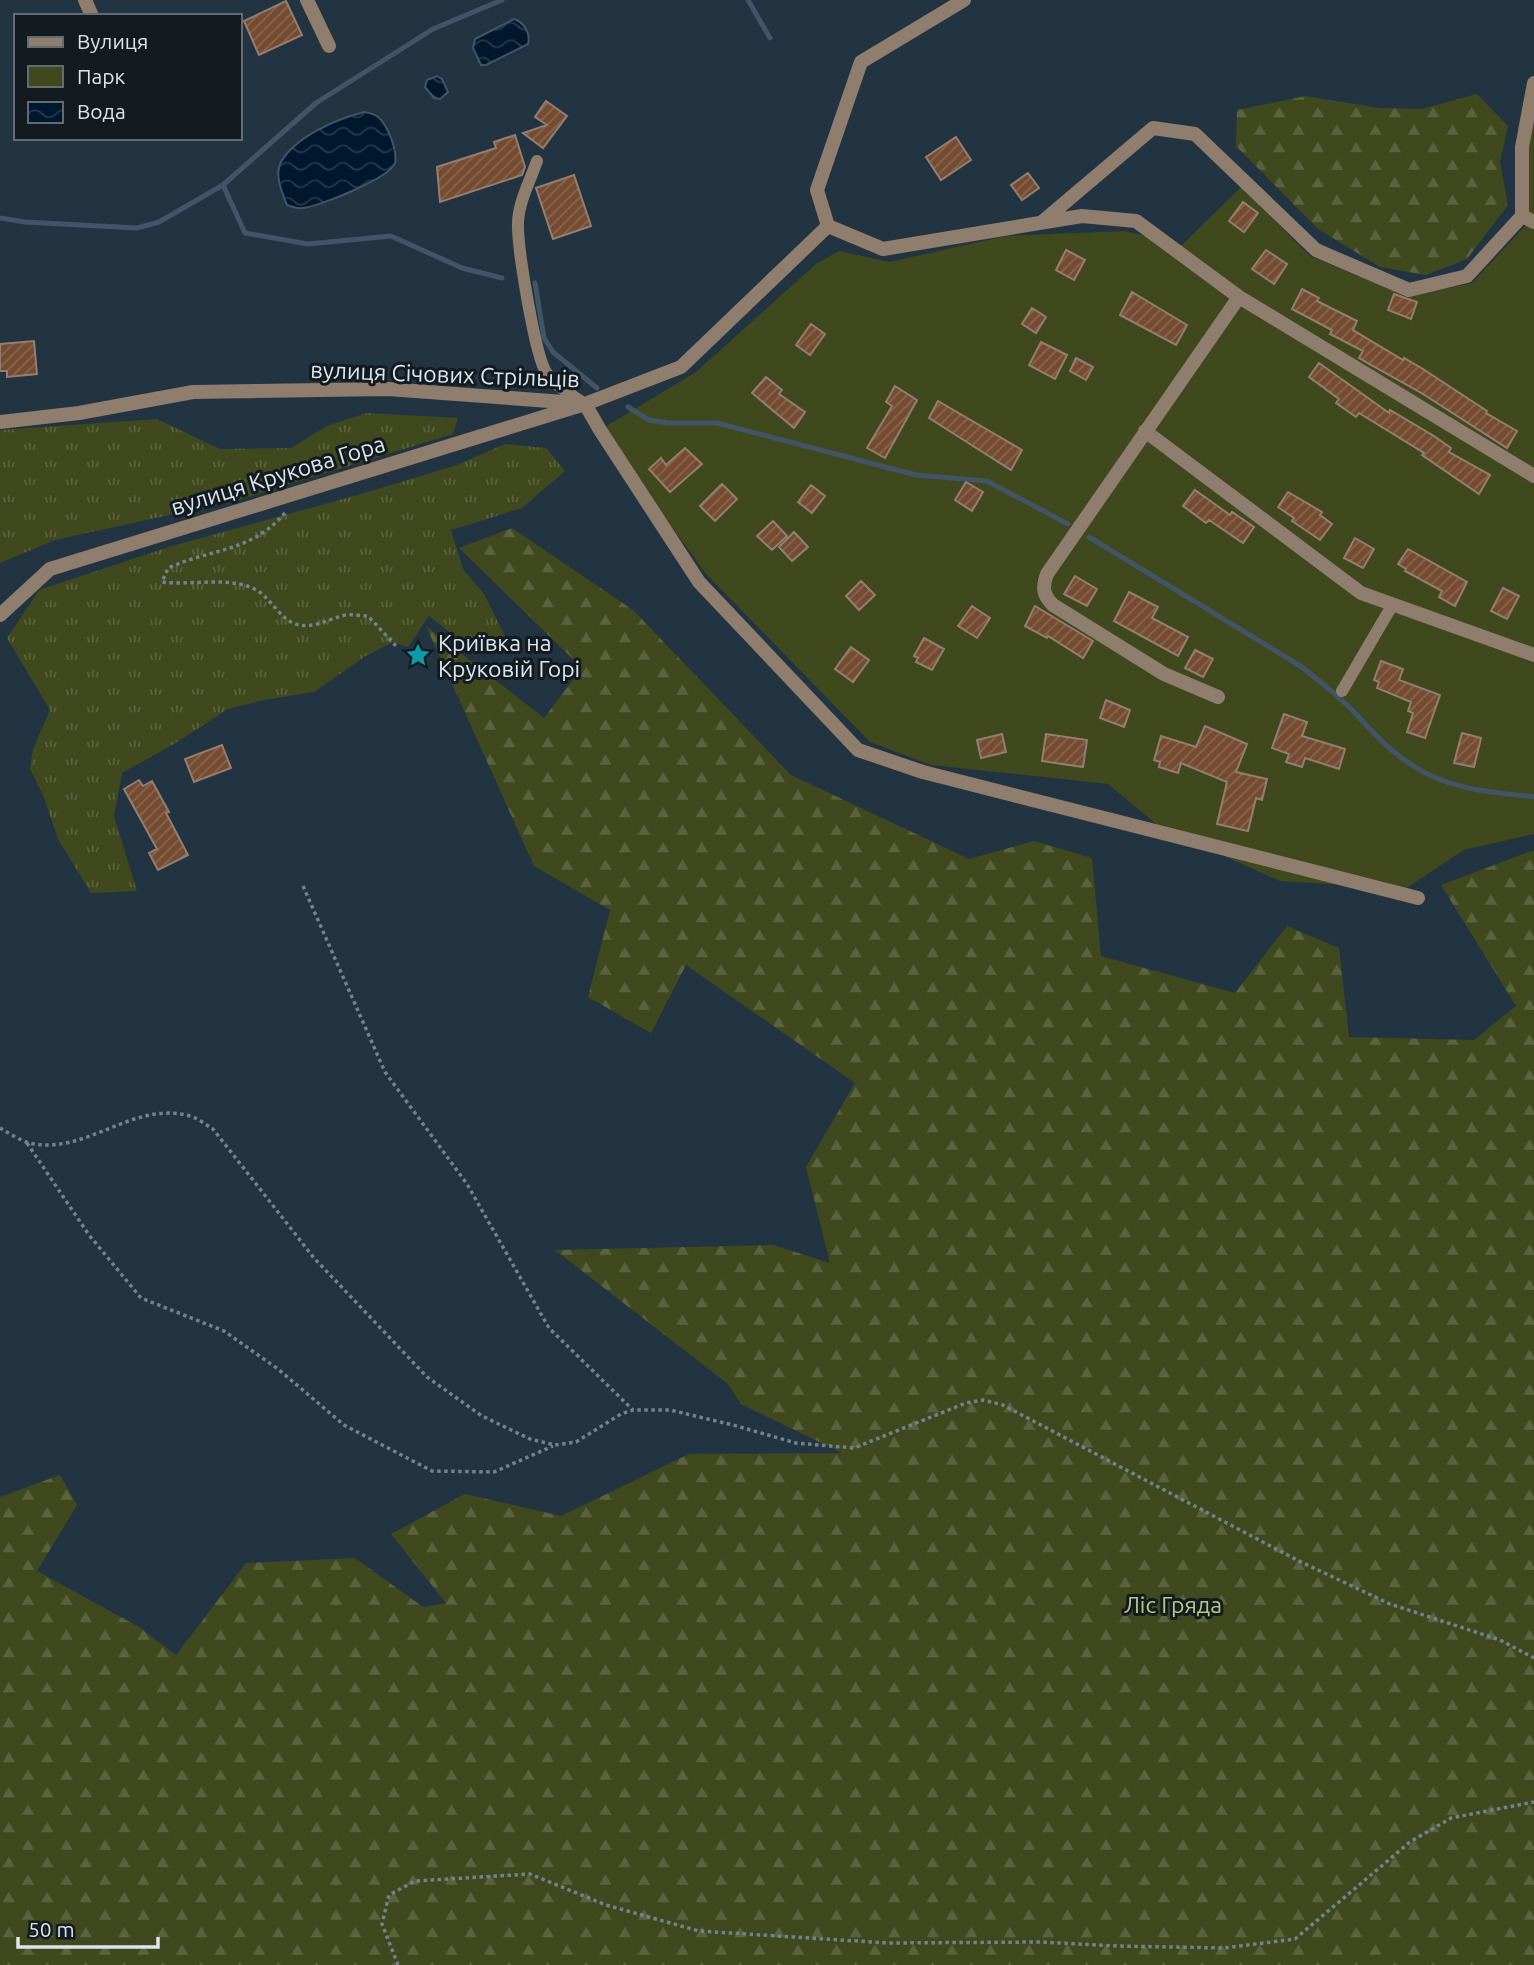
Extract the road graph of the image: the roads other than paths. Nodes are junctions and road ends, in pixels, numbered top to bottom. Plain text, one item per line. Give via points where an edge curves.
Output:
1 (307, 0) edge
2 (964, 0) edge
3 (328, 46) dead end
4 (1534, 83) edge
5 (537, 161) dead end
6 (1528, 219) edge
7 (1041, 223) junction
8 (828, 226) junction
9 (1239, 297) junction
10 (586, 404) junction
11 (0, 422) edge
12 (1145, 431) junction
13 (1534, 476) edge
14 (1393, 604) junction
15 (0, 615) edge
16 (1534, 655) edge
17 (1342, 691) dead end
18 (1217, 697) dead end
19 (1418, 898) dead end

1 - 3 street
2 - 8 street via 861,62 817,190
4 - 6 street via 1522,147
5 - 10 lane via 518,223 529,307 541,364 558,386
6 - 7 street via 1467,276 1409,290 1316,250 1195,134 1153,128
7 - 8 street via 883,249
7 - 9 street via 1082,216 1136,221
8 - 10 street, вулиця Січових Стрільців via 681,367
9 - 12 street
9 - 13 street
10 - 11 street, вулиця Січових Стрільців via 388,389 193,392
10 - 15 street, вулиця Крукова Гора via 50,569
10 - 19 street via 699,582 858,750 923,772
12 - 14 street via 1361,593
12 - 18 street via 1047,573 1045,597 1164,674
14 - 16 street
14 - 17 lane

